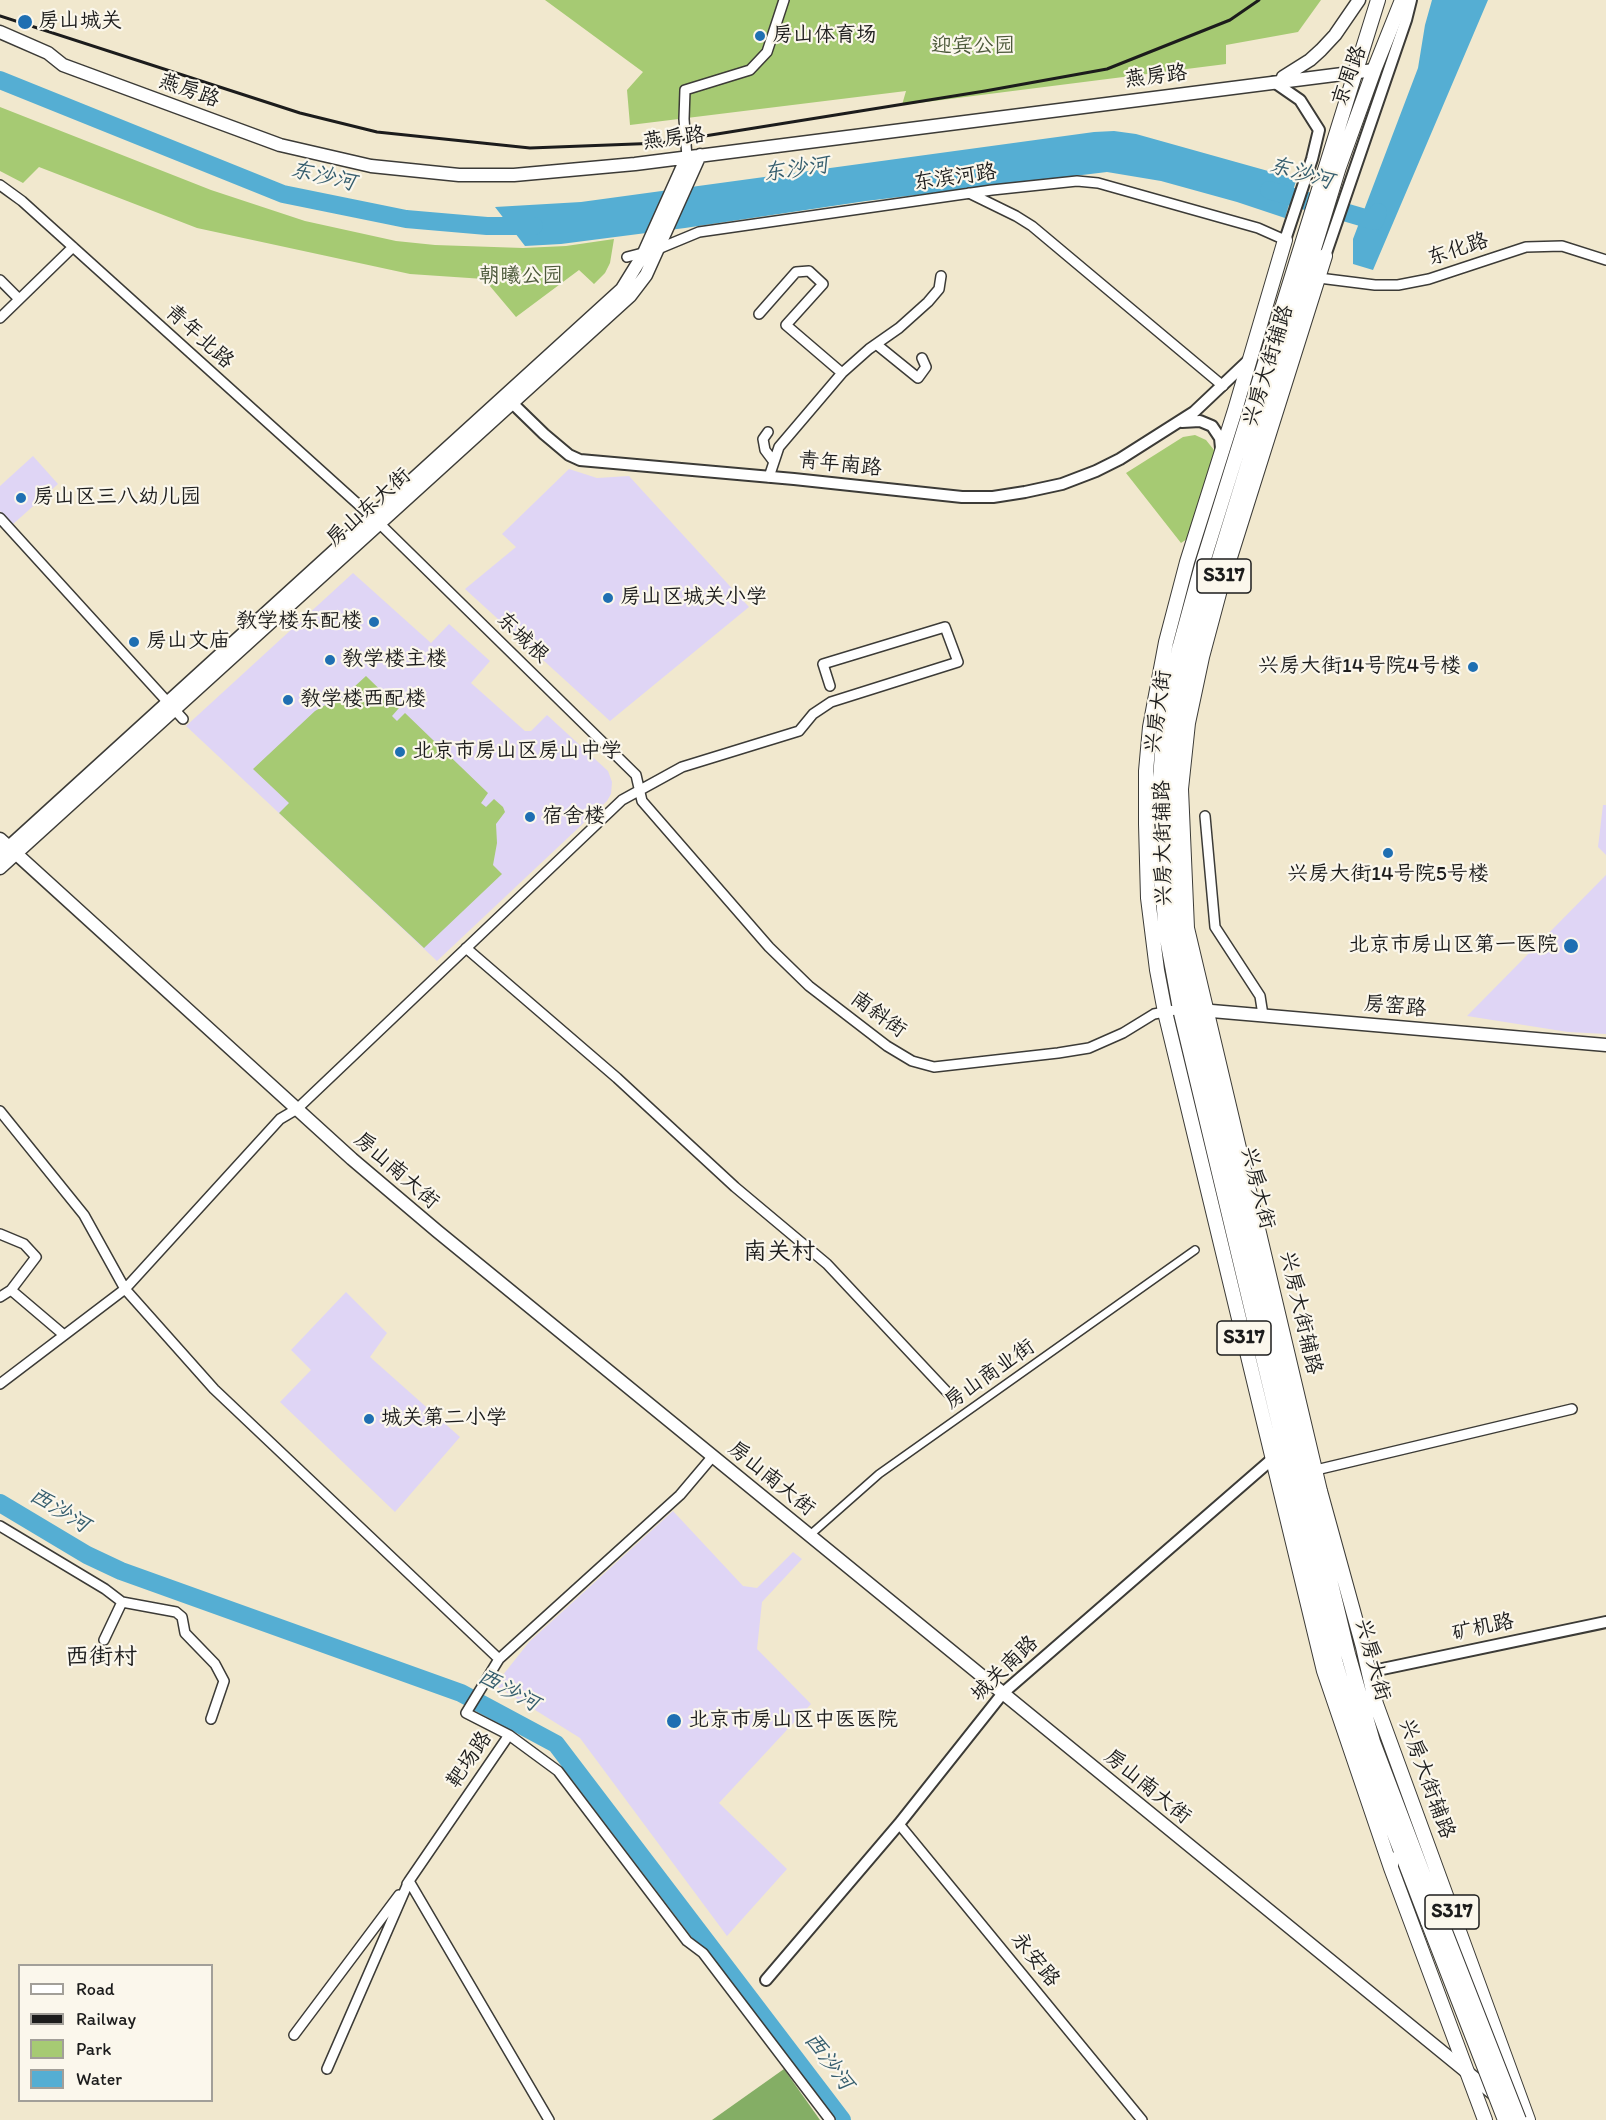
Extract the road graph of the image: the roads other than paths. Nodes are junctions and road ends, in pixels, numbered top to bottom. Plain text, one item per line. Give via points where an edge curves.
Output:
1 (784, 0) edge
2 (1359, 0) edge
3 (1378, 0) edge
4 (1402, 0) edge
5 (1411, 0) edge
6 (0, 32) edge
7 (1374, 70) junction
8 (1354, 71) junction
9 (1274, 82) junction
10 (1319, 130) junction
11 (700, 155) junction
12 (687, 157) junction
13 (1331, 161) junction
14 (686, 174) junction
15 (0, 185) edge
16 (969, 194) junction
17 (658, 237) junction
18 (1285, 240) junction
19 (73, 247) junction
20 (658, 249) junction
21 (644, 253) junction
22 (1312, 253) junction
23 (627, 257) dead end
24 (1606, 260) edge
25 (941, 276) dead end
26 (1319, 278) junction
27 (0, 280) edge
28 (19, 299) junction
29 (759, 314) dead end
30 (1279, 317) junction
31 (0, 318) edge
32 (876, 344) junction
33 (922, 358) dead end
34 (1250, 359) junction
35 (842, 373) junction
36 (1223, 386) junction
37 (1282, 393) junction
38 (509, 400) junction
39 (1263, 413) junction
40 (1178, 422) junction
41 (768, 432) dead end
42 (1220, 458) junction
43 (774, 462) junction
44 (769, 477) junction
45 (0, 518) edge
46 (376, 520) junction
47 (1185, 569) junction
48 (1185, 627) junction
49 (830, 686) dead end
50 (176, 710) junction
51 (639, 790) junction
52 (1146, 799) junction
53 (1205, 816) dead end
54 (1159, 831) junction
55 (6, 849) edge
56 (0, 868) edge
57 (1168, 886) junction
58 (1186, 907) junction
59 (1150, 914) junction
60 (466, 948) junction
61 (1193, 1009) junction
62 (1165, 1012) junction
63 (1263, 1015) junction
64 (1606, 1045) edge
65 (297, 1108) junction
66 (0, 1111) edge
67 (1234, 1134) junction
68 (1227, 1154) junction
69 (0, 1234) edge
70 (1195, 1250) dead end
71 (125, 1289) junction
72 (11, 1290) junction
73 (0, 1298) edge
74 (64, 1335) junction
75 (0, 1384) edge
76 (948, 1394) dead end
77 (1572, 1409) dead end
78 (1285, 1448) junction
79 (713, 1456) junction
80 (1272, 1459) junction
81 (1316, 1470) junction
82 (0, 1526) edge
83 (810, 1536) junction
84 (1336, 1556) junction
85 (1332, 1587) junction
86 (122, 1602) junction
87 (1606, 1622) edge
88 (104, 1640) dead end
89 (1348, 1654) junction
90 (499, 1659) junction
91 (1368, 1672) junction
92 (1003, 1693) junction
93 (1376, 1704) junction
94 (211, 1719) dead end
95 (509, 1735) junction
96 (899, 1824) junction
97 (1390, 1827) junction
98 (1391, 1868) junction
99 (409, 1881) junction
100 (1435, 1921) junction
101 (766, 1980) dead end
102 (294, 2036) dead end
103 (327, 2069) dead end
104 (1467, 2072) junction
105 (549, 2120) edge
106 (830, 2120) edge
107 (1142, 2120) edge
108 (1485, 2120) edge
109 (1504, 2120) edge
110 (1519, 2120) edge
111 (1527, 2120) edge

1 - 12 street via 767,52 750,70 685,90
2 - 9 main road via 1321,50
3 - 8 main road, 京周路
4 - 7 main road, 京周路
5 - 22 street via 1354,173
6 - 12 main road, 燕房路 via 48,53 63,65 224,125 280,145 371,166 459,175 514,175
7 - 8 main road, 燕房路
7 - 13 main road, 京周路
8 - 9 main road, 燕房路
8 - 13 main road, 京周路
9 - 10 street via 1300,100
9 - 11 main road, 燕房路
10 - 13 street
10 - 18 street
11 - 12 main road, 燕房路
11 - 14 main road, 房山东大街
12 - 14 main road, 房山东大街
13 - 22 main road
14 - 17 main road, 房山东大街
15 - 19 street, 青年北路
16 - 18 street, 东滨河路 via 1077,181 1098,183 1258,228
16 - 20 street, 东滨河路 via 699,232
16 - 36 street via 1032,226
17 - 20 main road, 房山东大街
17 - 21 main road, 房山东大街
18 - 34 main road, 兴房大街 / S317
19 - 28 street
19 - 46 street, 青年北路
20 - 21 street, 东滨河路
20 - 38 main road, 房山东大街 via 630,296
21 - 23 street, 东滨河路
21 - 38 main road, 房山东大街 via 622,289
22 - 26 main road
22 - 30 main road, 兴房大街 / S317
22 - 39 main road, 兴房大街 / S317
24 - 26 street, 东化路 via 1562,246 1526,247 1398,285
25 - 32 street via 939,289 928,302
26 - 37 main road, 兴房大街辅路 / S317
27 - 28 street
28 - 31 street
29 - 35 street via 796,272 809,271 823,284 786,325
30 - 34 main road
30 - 48 main road, 兴房大街 / S317
32 - 33 street via 918,378 926,368
32 - 35 street
34 - 36 street, 青年南路
34 - 42 main road, 兴房大街 / S317
35 - 43 street via 779,447
36 - 40 street, 青年南路
37 - 39 main road
37 - 58 main road, 兴房大街辅路 / S317 via 1221,586 1188,723 1181,789
38 - 44 street, 青年南路 via 544,434 580,460
38 - 46 main road, 房山东大街
39 - 57 main road, 兴房大街 / S317 via 1187,665 1170,792
40 - 42 street via 1200,421 1212,426 1220,438
40 - 44 street, 青年南路 via 1096,471 1062,484 1004,495 962,497
41 - 43 street via 763,440 765,450
42 - 47 main road, 兴房大街 / S317
43 - 44 street
45 - 50 street
46 - 50 main road, 房山东大街
46 - 51 street, 东城根 via 636,775
47 - 48 main road
47 - 52 main road, 兴房大街 / S317 via 1150,727
48 - 54 main road, 兴房大街 / S317 via 1165,720
49 - 51 street via 823,664 945,627 958,662 831,702 813,714 800,731 682,767
50 - 55 main road, 房山东大街
51 - 60 street via 622,800
51 - 62 street, 南斜街 via 642,801 769,947 809,986 912,1061 934,1067 1089,1048
52 - 54 main road
52 - 59 main road, 兴房大街 / S317
53 - 63 street via 1215,927 1260,996
54 - 57 main road, 兴房大街 / S317
55 - 56 main road, 房山东大街
55 - 65 main road, 房山南大街
57 - 58 main road
57 - 59 main road
57 - 61 main road, 兴房大街 / S317
58 - 61 main road, 兴房大街辅路 / S317
59 - 62 main road, 兴房大街 / S317
60 - 65 street
60 - 76 street via 827,1264
61 - 62 street, 南斜街
61 - 63 main road, 房窑路
61 - 67 main road, 兴房大街辅路 / S317
61 - 68 main road, 兴房大街 / S317
61 - 78 main road, 兴房大街 / S317
62 - 80 main road, 兴房大街 / S317
63 - 64 main road, 房窑路
65 - 71 street via 280,1119
65 - 79 main road, 房山南大街 via 437,1231
66 - 71 street via 84,1215
67 - 68 main road
67 - 81 main road, 兴房大街辅路 / S317 via 1251,1191
68 - 85 main road, 兴房大街 / S317
69 - 72 street via 24,1244 36,1257
70 - 83 street, 房山商业街 via 879,1474
71 - 74 street
71 - 90 street via 214,1389
72 - 73 street
72 - 74 street
74 - 75 street
77 - 81 street
78 - 80 street, 城关南路
78 - 97 main road, 兴房大街 / S317 via 1336,1664
79 - 83 main road, 房山南大街
79 - 90 street, 靶场路 via 680,1495
80 - 92 street, 城关南路
80 - 98 main road, 兴房大街 / S317 via 1324,1671
81 - 84 main road, 兴房大街辅路 / S317
82 - 86 street
83 - 92 main road, 房山南大街
84 - 85 main road
84 - 91 main road, 兴房大街辅路 / S317
85 - 89 main road, 兴房大街 / S317
86 - 88 street
86 - 94 street via 176,1612 182,1617 186,1633 215,1664 224,1681
87 - 91 street, 矿机路
89 - 93 main road
89 - 100 main road, 兴房大街 / S317
90 - 95 street, 靶场路 via 466,1713
91 - 93 main road, 兴房大街辅路 / S317
92 - 96 street, 城关南路
92 - 104 main road, 房山南大街
93 - 111 main road, 兴房大街辅路 / S317
95 - 99 street, 靶场路
95 - 106 street via 558,1772
96 - 101 street, 城关南路
96 - 107 street, 永安路
97 - 98 main road, 兴房大街 / S317
97 - 100 main road, 兴房大街 / S317
98 - 104 main road, 兴房大街 / S317
99 - 102 street
99 - 103 street, 靶场路
99 - 105 street
100 - 109 main road, 兴房大街 / S317, bridge
100 - 110 main road, 兴房大街 / S317, bridge
104 - 108 main road, 兴房大街 / S317
104 - 111 main road, 房山南大街

